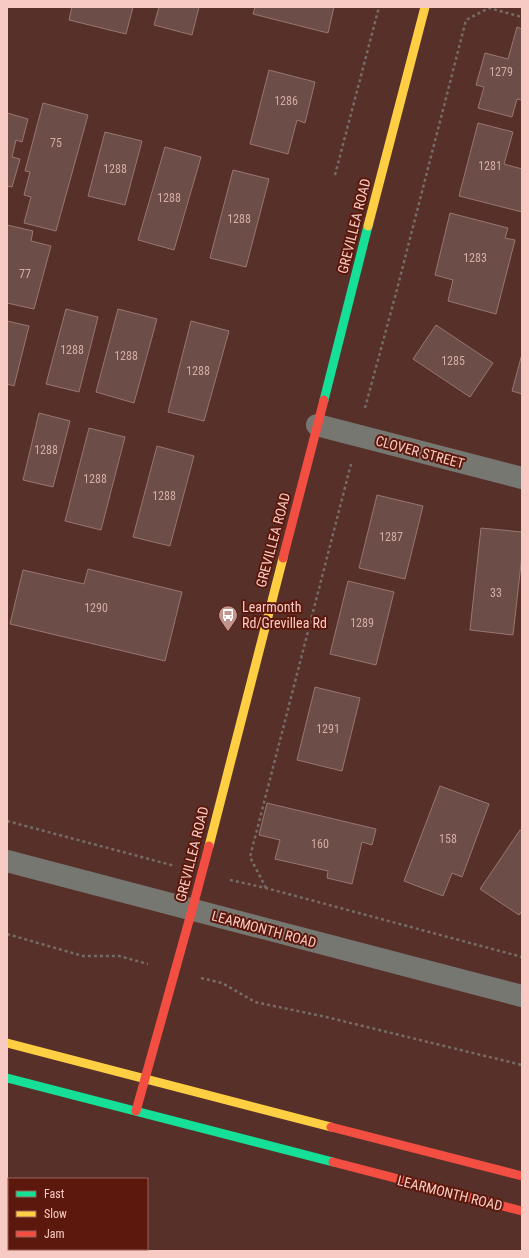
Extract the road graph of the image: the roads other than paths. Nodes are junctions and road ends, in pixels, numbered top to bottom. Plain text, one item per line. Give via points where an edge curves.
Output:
1 (425, 7) edge
2 (317, 425) junction
3 (522, 478) edge
4 (7, 861) edge
5 (192, 910) junction
6 (522, 996) edge
7 (7, 1043) edge
8 (7, 1078) edge
9 (145, 1079) junction
10 (136, 1111) junction
11 (522, 1176) edge
12 (522, 1211) edge

1 - 2 street, GREVILLEA ROAD
2 - 3 street, CLOVER STREET
2 - 5 street, GREVILLEA ROAD
4 - 5 street, LEARMONTH ROAD
5 - 6 street, LEARMONTH ROAD
5 - 9 street, GREVILLEA ROAD
7 - 9 street
8 - 10 street, LEARMONTH ROAD
9 - 10 street, GREVILLEA ROAD
9 - 11 street
10 - 12 street, LEARMONTH ROAD

